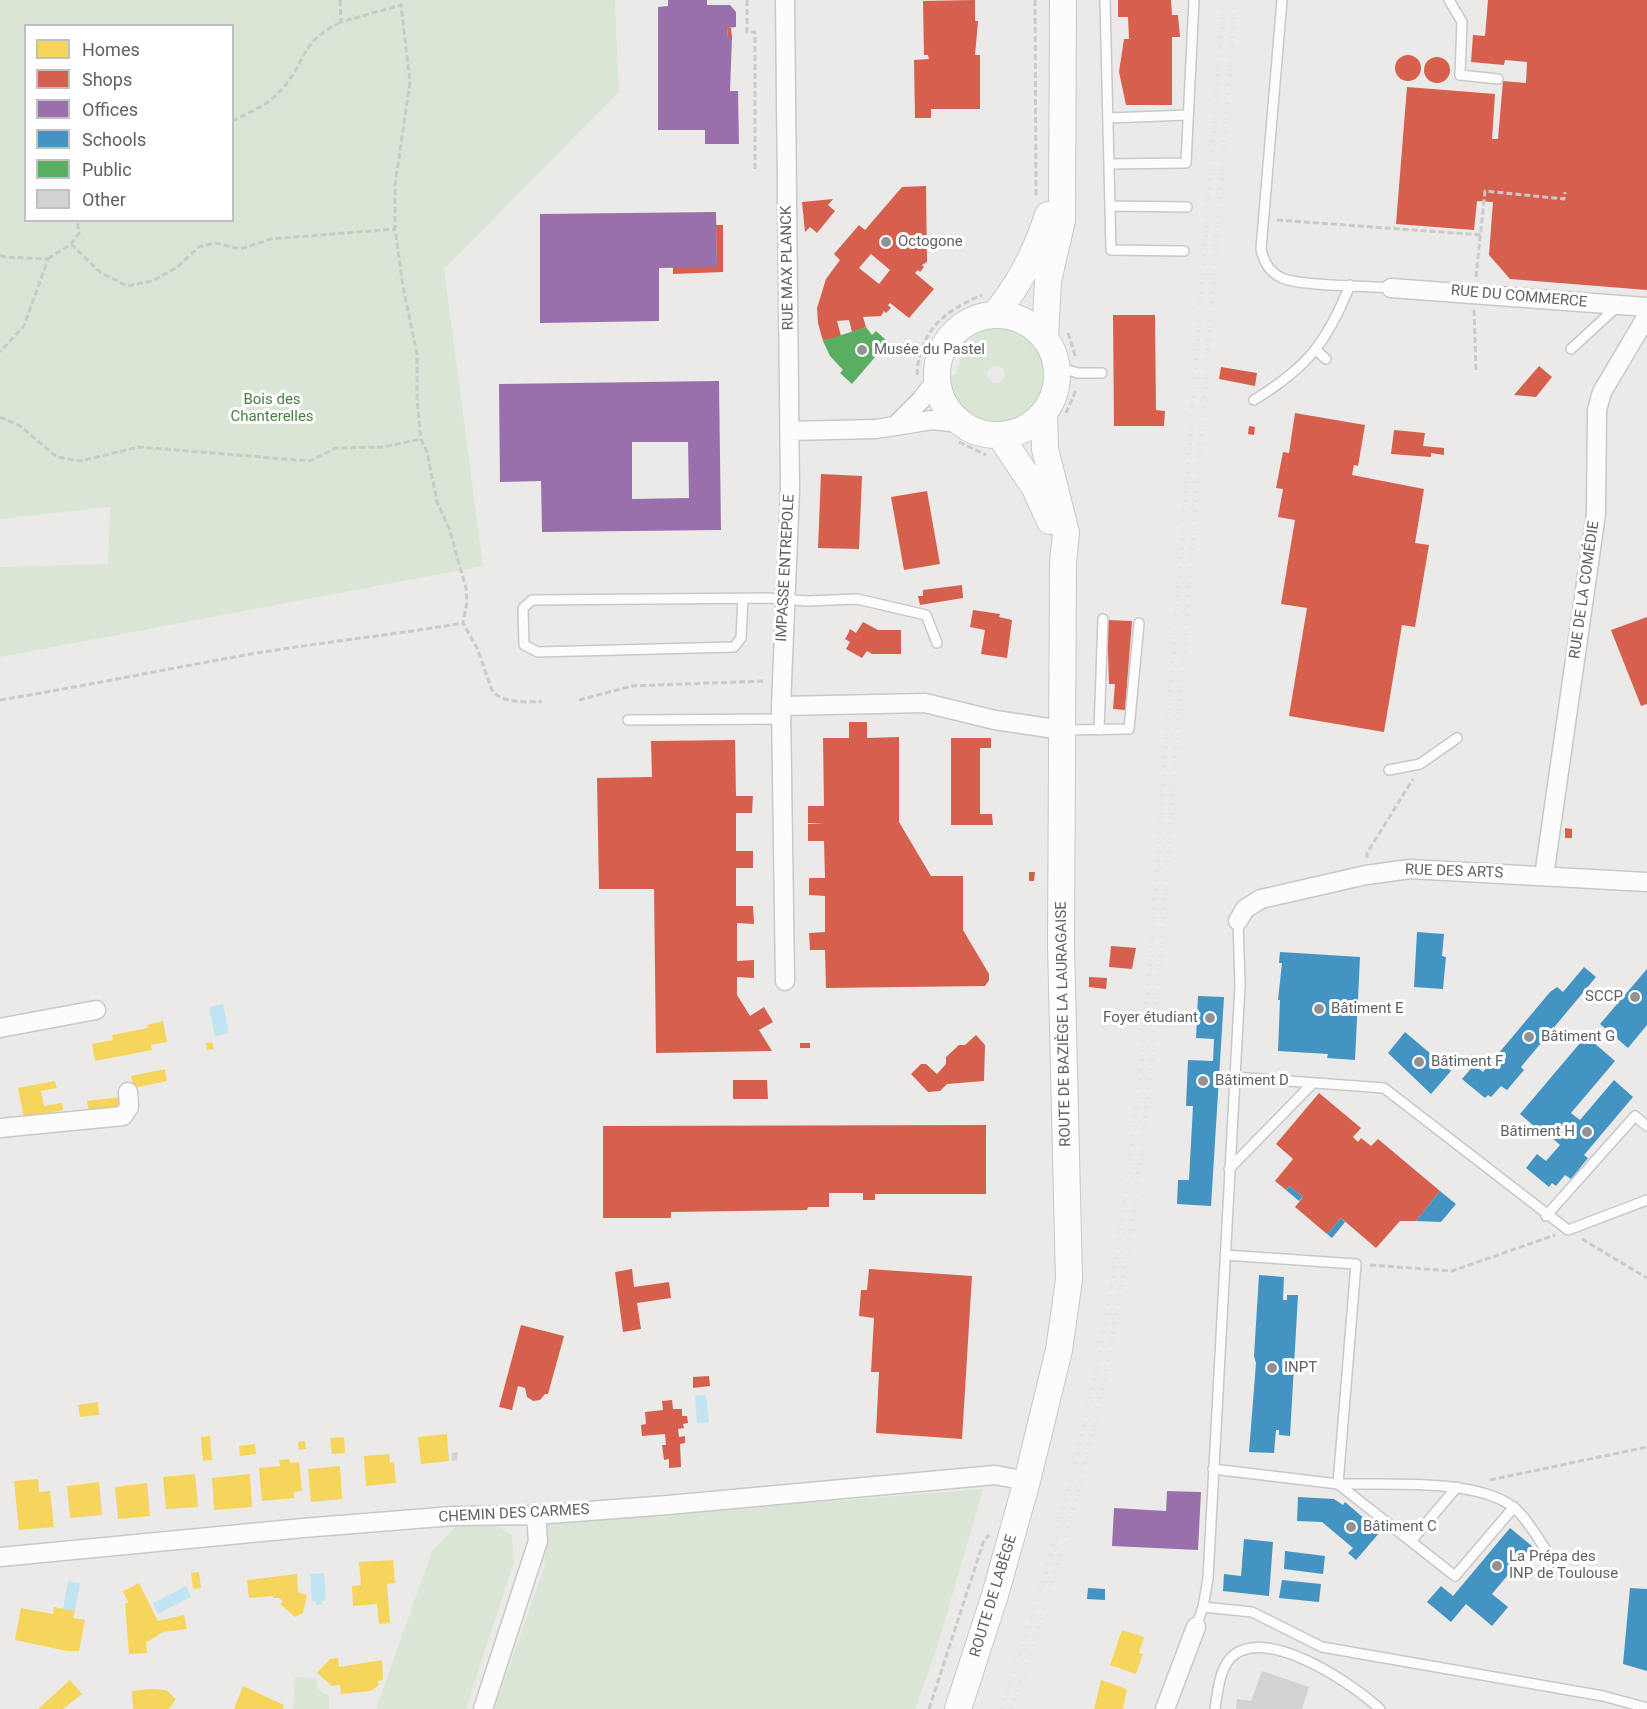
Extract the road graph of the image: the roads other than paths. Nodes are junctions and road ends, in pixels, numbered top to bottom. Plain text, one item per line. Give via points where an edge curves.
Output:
1 (785, 0) edge
2 (1050, 0) edge
3 (1063, 0) edge
4 (1105, 0) edge
5 (1194, 0) edge
6 (1282, 0) edge
7 (1449, 0) edge
8 (1498, 79) dead end
9 (1188, 115) junction
10 (1108, 118) junction
11 (1109, 164) junction
12 (1110, 206) junction
13 (1187, 207) dead end
14 (1184, 251) dead end
15 (1350, 285) junction
16 (1390, 288) joint
17 (991, 304) junction
18 (1619, 305) junction
19 (1647, 307) edge
20 (1647, 316) edge
21 (1055, 332) junction
22 (1571, 349) dead end
23 (1316, 350) junction
24 (1326, 359) dead end
25 (1067, 363) junction
26 (1102, 373) dead end
27 (927, 380) junction
28 (1254, 400) dead end
29 (1044, 414) junction
30 (895, 426) junction
31 (790, 430) junction
32 (959, 432) junction
33 (995, 446) junction
34 (1063, 562) junction
35 (743, 598) junction
36 (784, 599) junction
37 (1103, 619) dead end
38 (1139, 623) dead end
39 (937, 643) dead end
40 (781, 712) junction
41 (628, 720) dead end
42 (1062, 730) junction
43 (1099, 730) junction
44 (1457, 738) dead end
45 (1389, 770) dead end
46 (1544, 876) junction
47 (1647, 882) edge
48 (1238, 921) joint
49 (785, 981) dead end
50 (96, 1010) dead end
51 (0, 1028) edge
52 (1234, 1077) junction
53 (1313, 1083) junction
54 (129, 1092) dead end
55 (1647, 1126) edge
56 (0, 1128) edge
57 (1229, 1169) junction
58 (1647, 1200) edge
59 (1546, 1216) junction
60 (1225, 1255) junction
61 (1213, 1469) junction
62 (1027, 1481) junction
63 (1338, 1484) junction
64 (1460, 1487) junction
65 (1514, 1507) junction
66 (537, 1515) junction
67 (1411, 1541) junction
68 (0, 1557) edge
69 (1554, 1562) dead end
70 (1203, 1606) junction
71 (1196, 1627) joint
72 (1647, 1708) edge
73 (483, 1709) edge
74 (958, 1709) edge
75 (1165, 1709) edge
76 (1215, 1709) edge
77 (1380, 1709) edge

1 - 31 street, RUE MAX PLANCK
2 - 17 main road via 1050,210 1038,248 1016,289
3 - 21 main road via 1062,220 1048,281
4 - 10 lane
5 - 9 lane
6 - 15 lane via 1261,249 1272,272 1290,280
7 - 8 lane via 1462,22 1460,75
9 - 10 lane
9 - 11 lane via 1186,163
10 - 11 lane
11 - 12 lane
12 - 13 lane
12 - 14 lane via 1111,250
15 - 16 lane
15 - 23 lane
16 - 18 street, RUE DU COMMERCE
17 - 21 main road via 1031,325
17 - 27 main road via 959,327 946,342
18 - 19 street, RUE DU COMMERCE
18 - 22 lane
20 - 46 street, RUE DE LA COMÉDIE via 1602,392 1597,410 1596,514
21 - 25 main road
23 - 24 lane
23 - 28 lane via 1287,379
25 - 26 lane via 1078,373
25 - 29 main road
27 - 30 street via 921,400
27 - 32 main road
29 - 33 main road
29 - 34 main road, ROUTE DE BAZIÈGE LA LAURAGAISE via 1045,449 1066,533
30 - 31 street
30 - 32 street via 932,420
31 - 36 street, IMPASSE ENTREPOLE
32 - 33 main road via 972,430
33 - 34 main road, ROUTE DE BAZIÈGE LA LAURAGAISE via 1035,488
34 - 42 main road, ROUTE DE BAZIÈGE LA LAURAGAISE
35 - 35 lane via 532,600 523,608 522,637 524,645 538,652 734,647 741,638
35 - 36 lane
36 - 39 lane via 843,598 919,612 930,620
36 - 40 street, IMPASSE ENTREPOLE
37 - 43 lane
38 - 43 lane via 1129,729
40 - 41 lane
40 - 42 street via 925,703 994,720
40 - 49 street, IMPASSE ENTREPOLE
42 - 43 lane
42 - 62 main road, ROUTE DE BAZIÈGE LA LAURAGAISE via 1061,945 1069,1280 1059,1350
44 - 45 lane via 1420,764
46 - 47 street, RUE DES ARTS
46 - 48 street, RUE DES ARTS via 1410,869 1366,874 1262,899 1245,909
48 - 52 lane via 1240,985
50 - 51 street
52 - 53 lane
52 - 57 lane
53 - 57 lane
53 - 59 lane via 1384,1088
54 - 56 street via 129,1107 123,1116
55 - 59 lane via 1635,1116
57 - 60 lane
58 - 59 lane via 1568,1230
60 - 61 lane
60 - 63 lane via 1356,1264
61 - 63 lane
61 - 70 lane
62 - 66 street, CHEMIN DES CARMES via 995,1474
62 - 74 main road, ROUTE DE LABÈGE
63 - 64 lane
63 - 67 lane
64 - 65 lane
64 - 67 lane
65 - 67 lane via 1455,1576
65 - 69 lane
66 - 68 street, CHEMIN DES CARMES via 407,1520
66 - 73 street via 538,1541
70 - 71 lane
70 - 72 lane via 1252,1612 1322,1647 1603,1696
71 - 75 street
76 - 77 lane via 1226,1664 1245,1649 1258,1648 1321,1667

